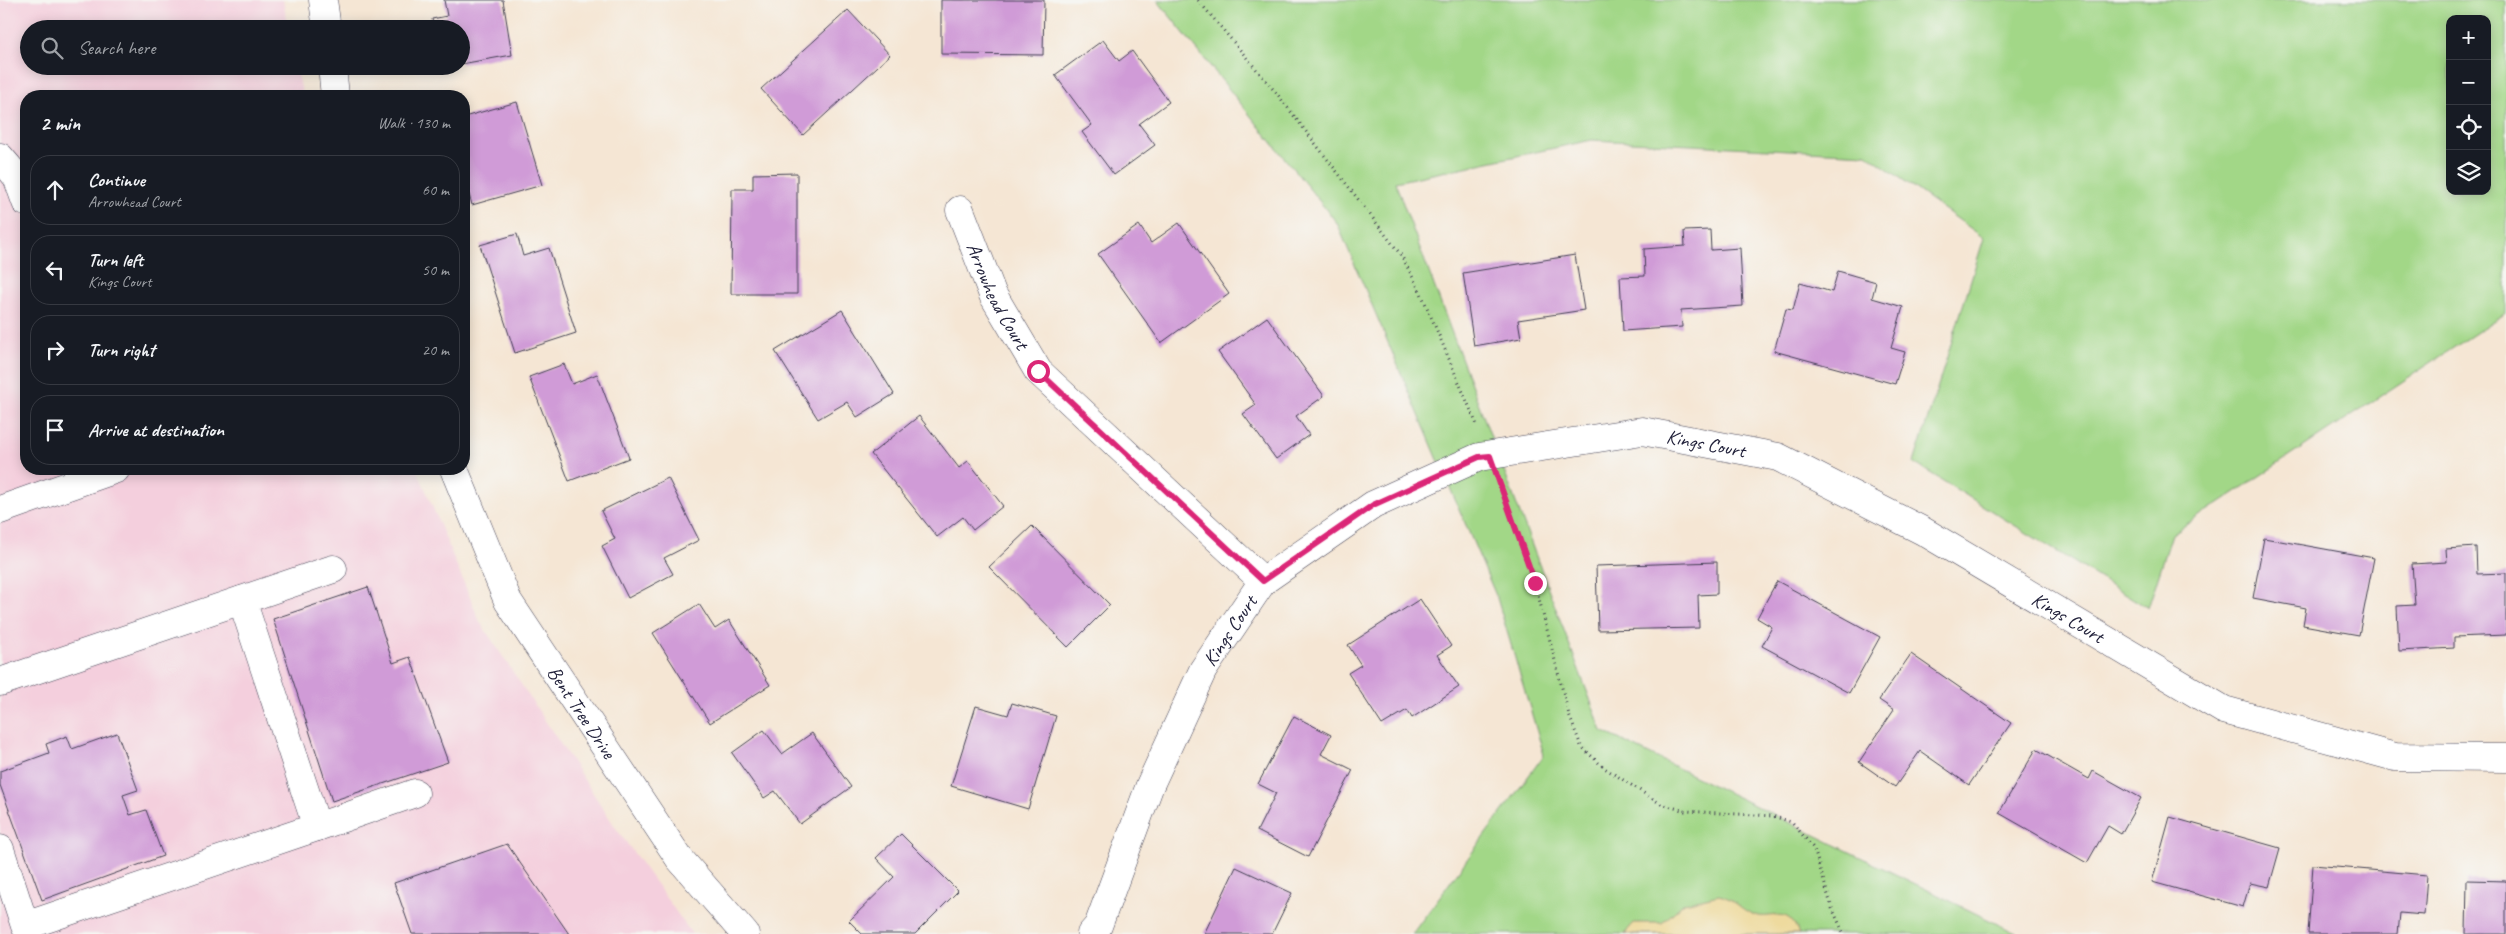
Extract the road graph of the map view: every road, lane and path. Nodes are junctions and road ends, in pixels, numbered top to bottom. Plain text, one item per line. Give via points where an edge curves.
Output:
1 (323, 0) edge
2 (1198, 0) edge
3 (326, 20) edge
4 (333, 75) edge
5 (334, 90) edge
6 (0, 157) edge
7 (20, 185) edge
8 (960, 210) dead end
9 (1490, 456) junction
10 (95, 475) edge
11 (456, 475) edge
12 (0, 510) edge
13 (333, 569) dead end
14 (1263, 581) junction
15 (242, 600) junction
16 (0, 682) edge
17 (2506, 758) edge
18 (415, 794) dead end
19 (317, 826) junction
20 (0, 849) edge
21 (745, 934) edge
22 (1091, 934) edge
23 (1844, 934) edge

1 - 3 street
2 - 9 path via 1278,96 1401,255 1421,292
4 - 5 street
6 - 7 street
8 - 14 street, Arrowhead Court via 993,295 1038,371
9 - 14 street, Kings Court via 1479,457 1373,505
9 - 17 street, Kings Court via 1642,431 1778,457 1923,531 2224,710 2394,757
9 - 23 path via 1535,583 1569,715 1581,746 1603,767 1661,804 1685,811 1772,816 1792,822 1814,849 1832,908
10 - 12 street
11 - 21 street, Bent Tree Drive via 508,601 679,858
13 - 15 street
14 - 22 street, Kings Court via 1203,670 1150,785 1098,926
15 - 16 street
15 - 19 street
18 - 19 street
19 - 20 street via 25,926

